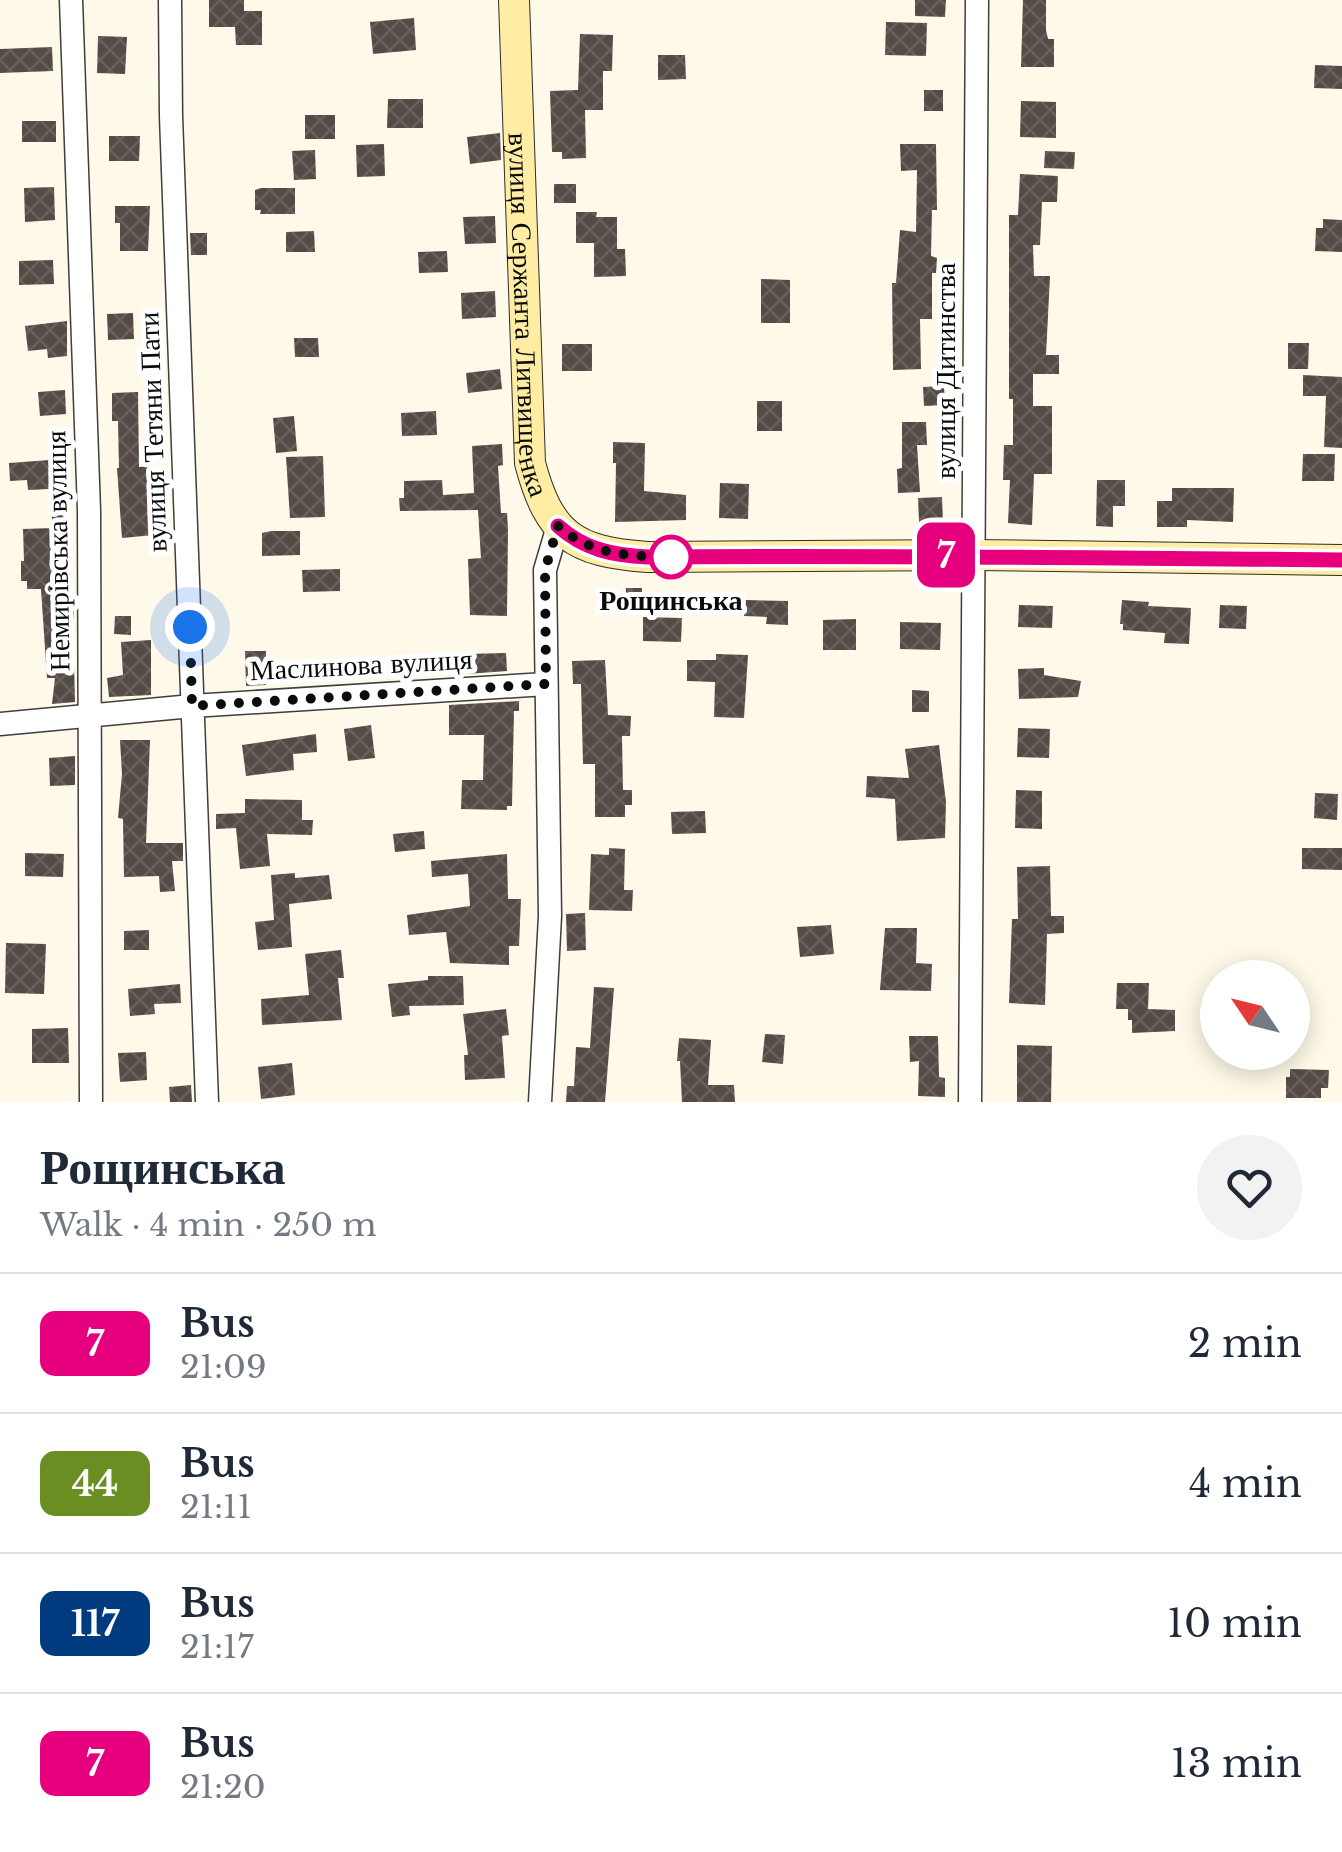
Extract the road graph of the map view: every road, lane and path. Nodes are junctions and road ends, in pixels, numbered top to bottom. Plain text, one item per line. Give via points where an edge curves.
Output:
1 (71, 0) edge
2 (170, 0) edge
3 (514, 0) edge
4 (977, 0) edge
5 (558, 526) junction
6 (975, 555) junction
7 (1342, 560) edge
8 (546, 684) junction
9 (192, 706) junction
10 (91, 714) junction
11 (0, 724) edge
12 (91, 1102) edge
13 (208, 1102) edge
14 (540, 1102) edge
15 (970, 1102) edge

1 - 10 street, Немирівська вулиця
2 - 9 street, вулиця Тетяни Пати
3 - 5 main road, вулиця Сержанта Литвищенка via 530,463 539,498
4 - 6 street, вулиця Дитинства
5 - 6 main road via 594,550 634,556
5 - 8 street, вулиця Сержанта Литвищенка via 545,570
6 - 7 main road
6 - 15 street, вулиця Дитинства
8 - 9 street, Маслинова вулиця
8 - 14 street, вулиця Сержанта Литвищенка via 550,916
9 - 10 street, Маслинова вулиця
9 - 13 street, вулиця Тетяни Пати
10 - 11 street, Маслинова вулиця
10 - 12 street, Немирівська вулиця

